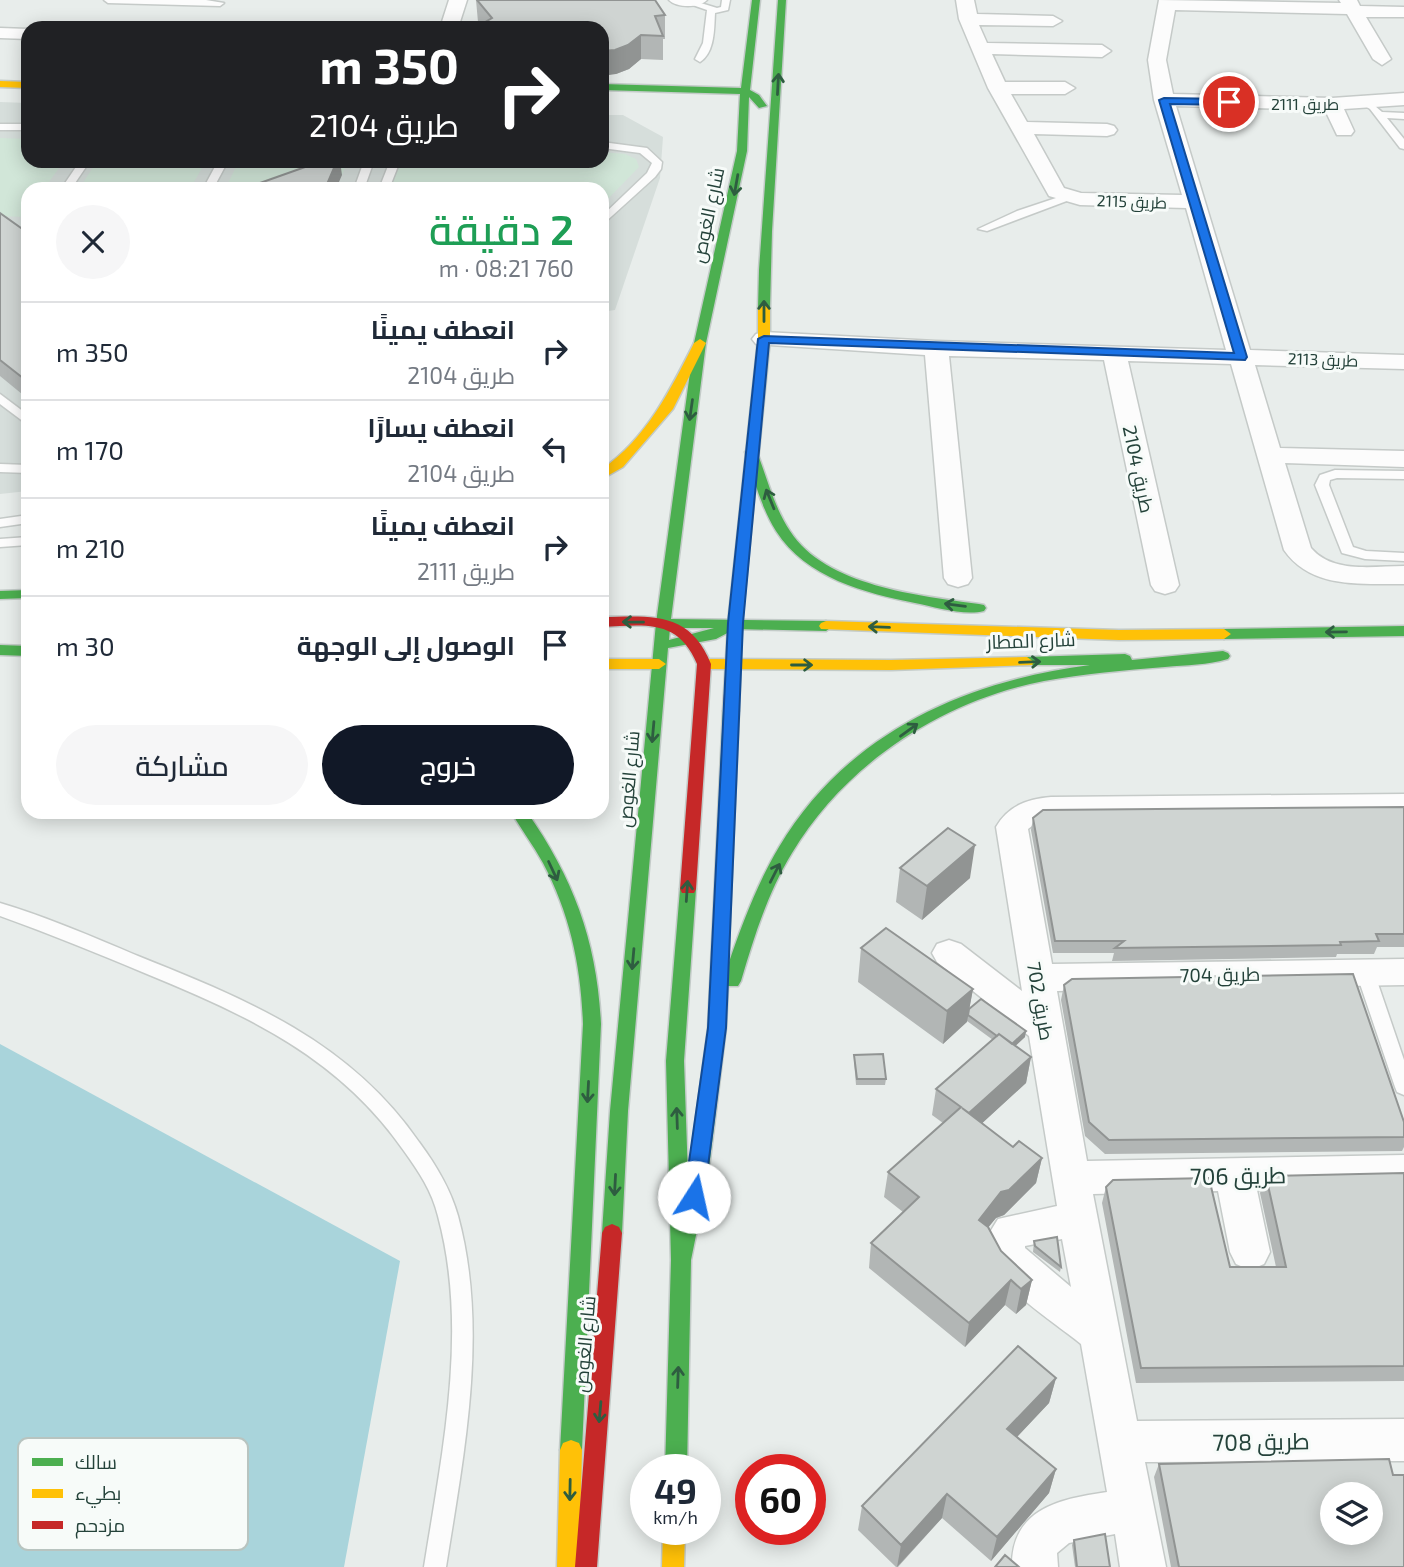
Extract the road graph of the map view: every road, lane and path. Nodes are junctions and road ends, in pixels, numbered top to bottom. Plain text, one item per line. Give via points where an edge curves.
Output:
1 (108, 0) edge
2 (458, 0) edge
3 (726, 0) edge
4 (756, 0) edge
5 (782, 0) edge
6 (220, 3) dead end
7 (693, 3) edge
8 (1167, 3) edge
9 (1351, 7) edge
10 (966, 10) edge
11 (1404, 12) edge
12 (455, 21) edge
13 (1053, 21) dead end
14 (754, 26) junction
15 (0, 33) edge
16 (21, 34) edge
17 (979, 48) junction
18 (1102, 51) dead end
19 (733, 56) dead end
20 (700, 59) dead end
21 (1382, 60) dead end
22 (716, 67) dead end
23 (0, 71) edge
24 (21, 72) edge
25 (0, 84) edge
26 (21, 85) edge
27 (609, 87) edge
28 (632, 88) junction
29 (998, 88) junction
30 (1065, 89) dead end
31 (745, 91) junction
32 (609, 99) edge
33 (1404, 99) edge
34 (1164, 100) junction
35 (1332, 104) junction
36 (699, 106) dead end
37 (1373, 109) junction
38 (727, 112) dead end
39 (1404, 116) edge
40 (745, 117) junction
41 (0, 127) edge
42 (21, 127) edge
43 (1019, 128) junction
44 (1108, 130) dead end
45 (1344, 131) dead end
46 (609, 146) edge
47 (1404, 146) edge
48 (1068, 197) junction
49 (1195, 202) junction
50 (609, 215) edge
51 (984, 229) dead end
52 (764, 267) junction
53 (764, 339) junction
54 (700, 343) junction
55 (936, 348) junction
56 (1114, 353) junction
57 (1241, 357) junction
58 (1404, 362) edge
59 (0, 398) edge
60 (21, 415) edge
61 (751, 452) junction
62 (1269, 455) junction
63 (1400, 467) edge
64 (0, 468) edge
65 (21, 469) edge
66 (609, 470) edge
67 (21, 520) edge
68 (0, 523) edge
69 (21, 542) edge
70 (0, 543) edge
71 (1404, 557) edge
72 (1404, 575) edge
73 (958, 578) dead end
74 (1165, 585) dead end
75 (21, 594) edge
76 (0, 595) edge
77 (994, 610) dead end
78 (1034, 616) dead end
79 (609, 622) edge
80 (663, 623) junction
81 (736, 623) junction
82 (1404, 631) edge
83 (1119, 635) junction
84 (696, 641) junction
85 (641, 643) dead end
86 (661, 643) junction
87 (0, 650) edge
88 (21, 651) edge
89 (609, 664) edge
90 (671, 664) junction
91 (704, 664) junction
92 (734, 664) junction
93 (1404, 805) edge
94 (524, 819) edge
95 (0, 909) edge
96 (949, 953) dead end
97 (1365, 972) junction
98 (1404, 972) edge
99 (1037, 978) junction
100 (717, 1028) junction
101 (1046, 1029) junction
102 (1404, 1087) edge
103 (1404, 1171) edge
104 (1234, 1175) junction
105 (1071, 1178) junction
106 (1078, 1219) junction
107 (1250, 1252) dead end
108 (681, 1260) junction
109 (1100, 1334) junction
110 (1404, 1440) edge
111 (1119, 1442) junction
112 (676, 1454) edge
113 (1132, 1510) junction
114 (674, 1545) edge
115 (435, 1567) edge
116 (569, 1567) edge
117 (586, 1567) edge
118 (673, 1567) edge
119 (1035, 1567) edge
120 (1143, 1567) edge

1 - 6 lane
2 - 12 street
3 - 7 lane via 724,9
4 - 14 main road, شارع الغوص
52 -> 5 main road
7 - 20 lane via 708,43
8 - 9 street
8 - 34 street via 1157,60
9 - 11 street
9 - 21 street
10 - 13 street, طريق 2115
10 - 17 street, طريق 2115
14 - 19 main road
14 - 31 main road, شارع الغوص
15 - 16 street
17 - 18 street
17 - 29 street, طريق 2115
22 - 28 main road
23 - 24 main road
25 - 26 main road
27 - 28 main road
28 - 31 main road
29 - 30 street
29 - 43 street, طريق 2115
31 - 40 main road, شارع الغوص
31 - 52 main road via 762,104 756,248
32 - 36 main road
33 - 37 street, طريق 2111
34 - 35 street, طريق 2111
34 - 49 street
35 - 37 street, طريق 2111
35 - 45 street
37 - 39 lane
37 - 47 lane
38 - 40 main road
40 -> 54 main road, شارع الغوص via 732,205
41 - 42 lane
43 - 44 street
43 - 48 street, طريق 2115 via 1053,189
46 - 50 lane via 643,150 657,162 651,175
48 - 49 street, طريق 2115
48 - 51 lane, طريق 2115
49 - 57 street
53 -> 52 main road
53 - 55 street
53 - 61 main road
54 - 66 main road via 669,406
54 -> 80 main road, شارع الغوص
55 - 56 street
55 - 73 street
56 - 57 street
56 - 74 street, طريق 2104
57 - 58 street, طريق 2113
57 - 62 street
59 - 60 lane
77 -> 61 main road via 929,602 874,588 819,565 791,542
61 - 81 main road
62 - 63 street
62 - 72 street via 1298,550 1312,565 1340,573
63 - 71 lane via 1335,474 1322,485 1347,550
64 - 65 lane
67 - 68 lane
69 - 70 lane
75 - 76 main road
78 - 83 main road
80 -> 79 main road, شارع المطار
80 - 81 main road, شارع المطار
80 - 84 main road via 687,632
80 - 86 main road, شارع الغوص
83 -> 81 main road, شارع المطار
81 - 84 main road
81 - 92 main road
82 -> 83 main road, شارع المطار
84 - 86 main road
84 - 91 main road
85 - 86 main road
86 - 90 main road, شارع الغوص
87 - 88 main road
89 - 90 main road, شارع المطار
90 - 91 main road, شارع المطار
90 -> 117 main road, شارع الغوص via 619,1111
91 - 92 main road, شارع المطار
108 -> 91 main road via 675,1061
92 - 100 main road
92 - 100 main road, شارع المطار via 891,665 1230,656 1016,683 920,722 883,748 828,793 797,832 745,939
93 - 99 street, طريق 702 via 1034,809 1012,827
94 -> 116 main road via 536,834 584,950 592,1024 573,1368
95 - 115 lane via 254,1012 311,1043 361,1084 405,1133 439,1190 455,1248 461,1311 452,1451
96 - 101 street
97 - 98 street, طريق 704
97 - 99 street, طريق 704
97 - 102 lane
99 - 101 street, طريق 702
100 - 108 main road via 700,1164
101 - 105 street, طريق 702
103 - 104 street, طريق 706
104 - 105 street, طريق 706
104 - 107 street
105 - 106 street, طريق 702
106 - 109 street, طريق 702
106 - 109 street via 1012,1231 1004,1241 1005,1254
112 -> 108 main road
109 - 111 street, طريق 702
110 - 111 street, طريق 708
111 - 113 street, طريق 702
113 - 119 street via 1060,1523 1044,1532 1035,1547
113 - 120 street, طريق 702
114 - 118 main road

